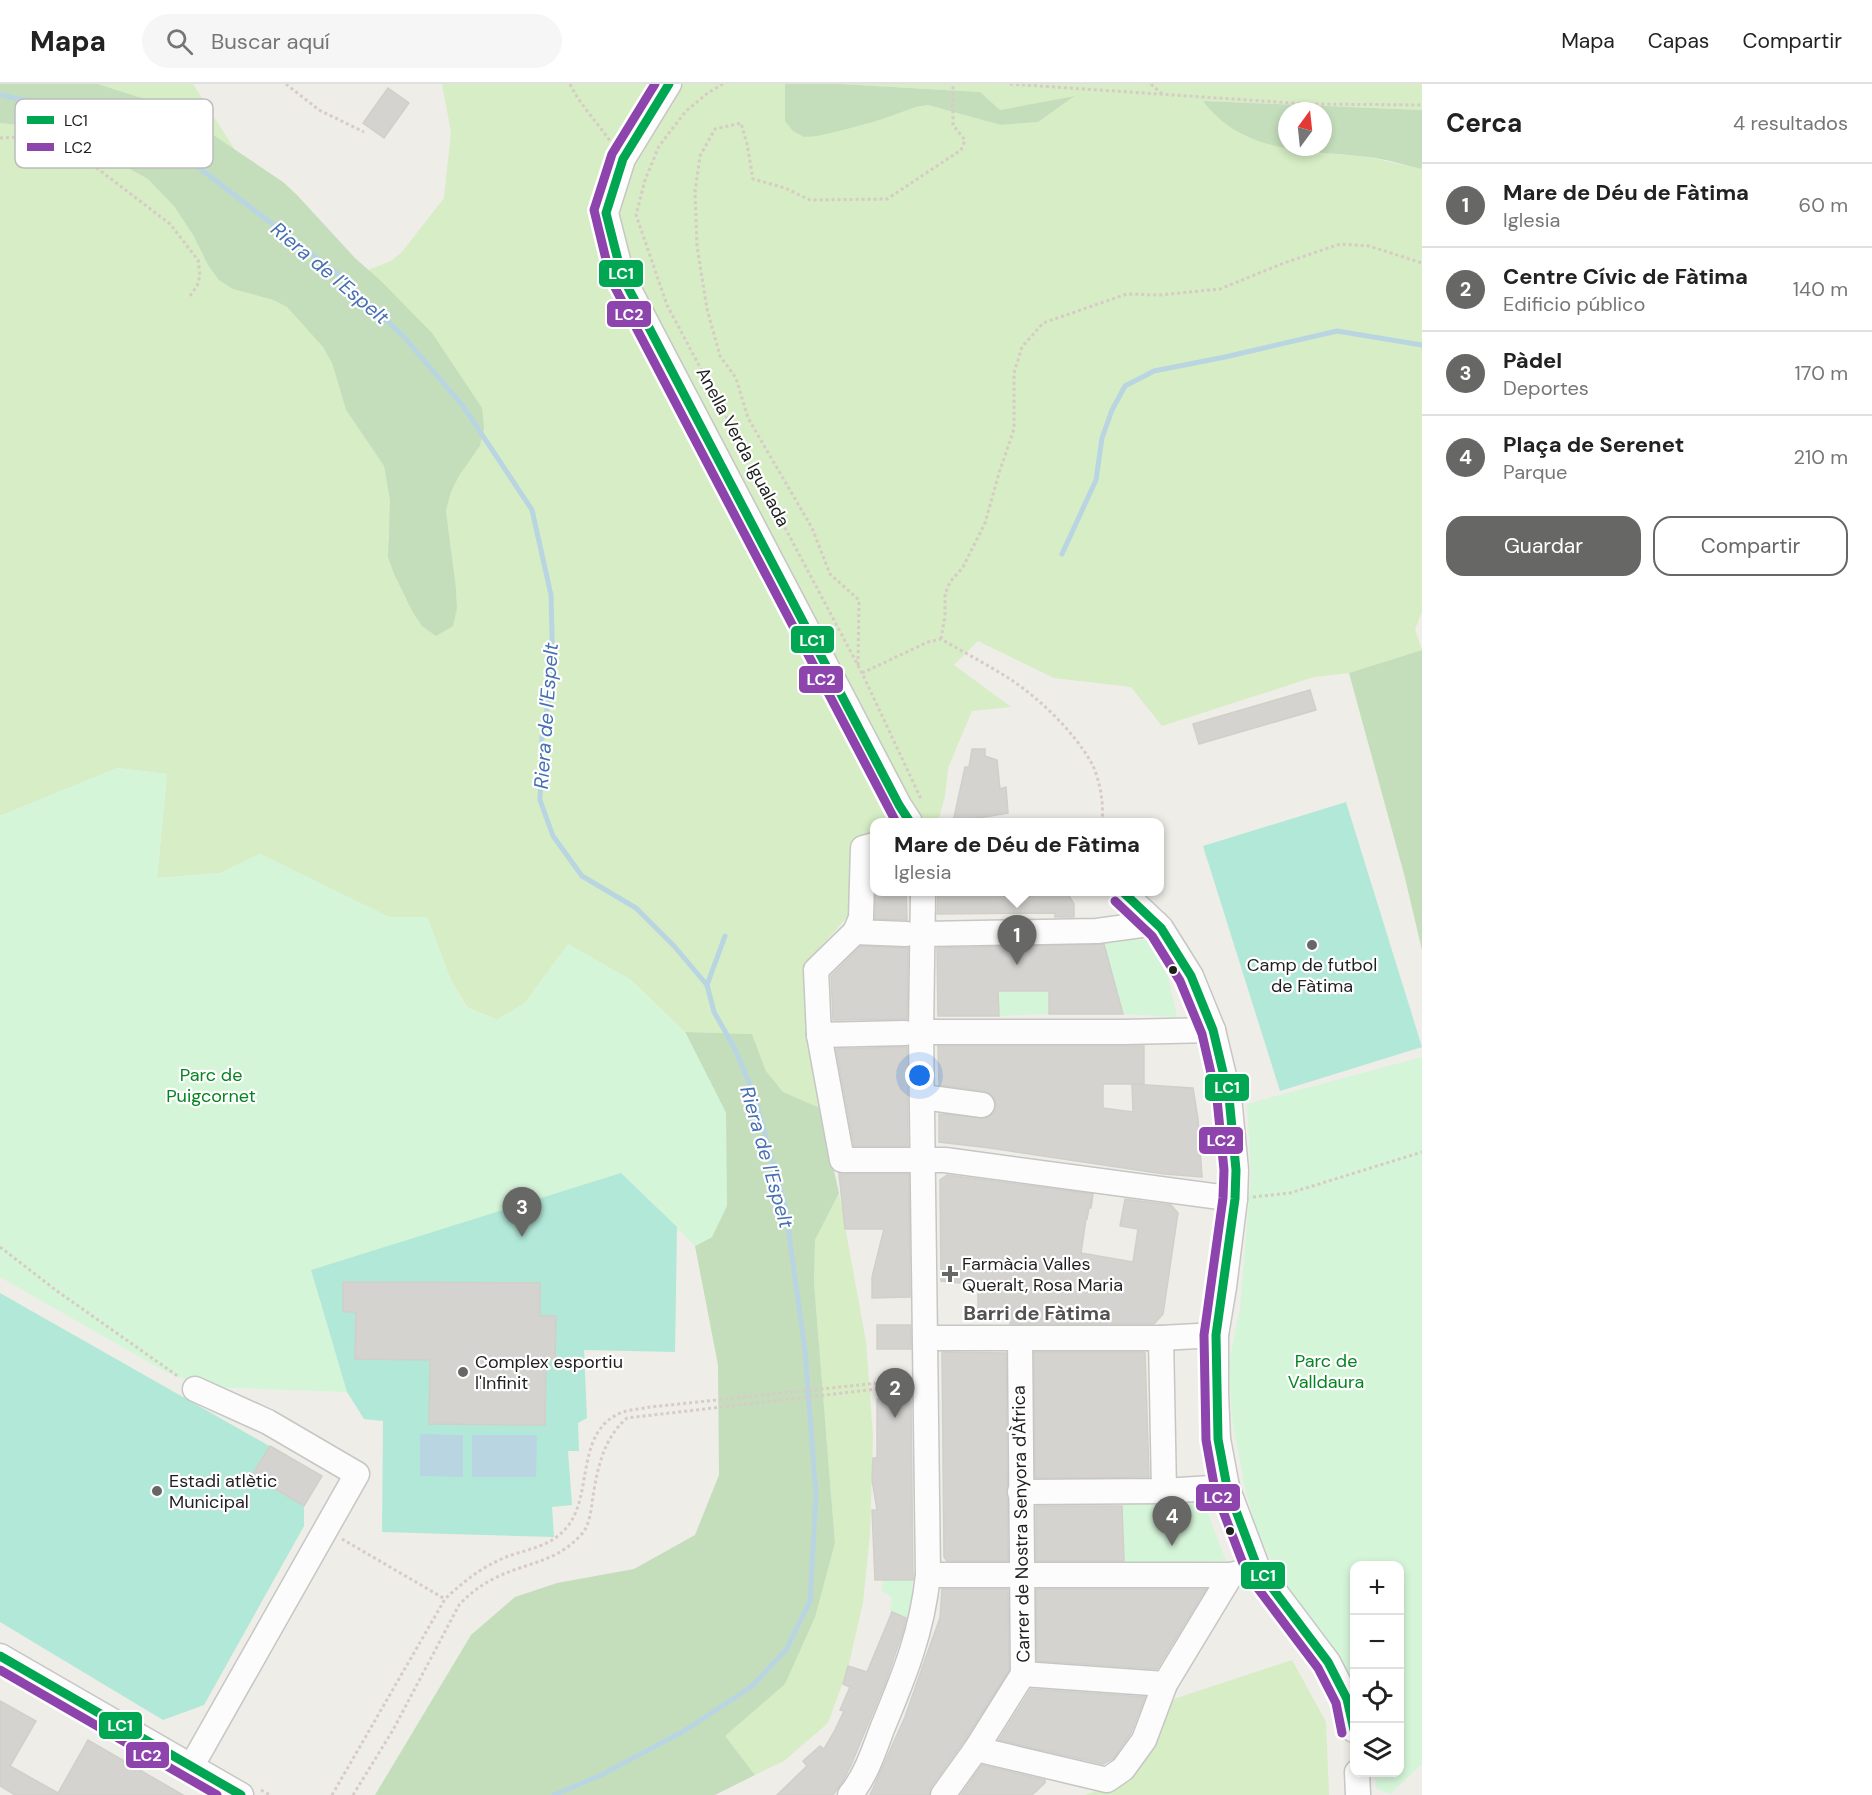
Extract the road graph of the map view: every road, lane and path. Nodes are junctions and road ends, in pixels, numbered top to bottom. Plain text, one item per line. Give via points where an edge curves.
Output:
1 (286, 84) edge
2 (570, 84) edge
3 (669, 84) edge
4 (723, 84) edge
5 (953, 84) edge
6 (1010, 84) edge
7 (1151, 84) edge
8 (1164, 95) junction
9 (1422, 105) edge
10 (364, 132) dead end
11 (15, 136) edge
12 (0, 138) edge
13 (623, 159) junction
14 (96, 168) edge
15 (1422, 263) edge
16 (190, 296) dead end
17 (942, 639) junction
18 (858, 665) junction
19 (862, 673) junction
20 (910, 809) edge
21 (1102, 818) edge
22 (870, 846) edge
23 (922, 896) edge
24 (1128, 896) edge
25 (1156, 923) junction
26 (855, 932) junction
27 (914, 934) junction
28 (1213, 1030) junction
29 (913, 1032) junction
30 (819, 1035) junction
31 (923, 1097) junction
32 (982, 1104) dead end
33 (1422, 1152) edge
34 (923, 1161) junction
35 (1235, 1199) junction
36 (0, 1247) edge
37 (1216, 1335) junction
38 (926, 1338) junction
39 (1020, 1338) junction
40 (1161, 1338) junction
41 (917, 1382) junction
42 (195, 1389) joint
43 (1227, 1486) junction
44 (1164, 1491) junction
45 (1020, 1492) junction
46 (342, 1539) dead end
47 (1258, 1569) junction
48 (928, 1575) junction
49 (1020, 1575) junction
50 (1231, 1575) junction
51 (446, 1599) junction
52 (0, 1656) edge
53 (1023, 1674) junction
54 (1165, 1684) junction
55 (1352, 1723) edge
56 (976, 1749) junction
57 (191, 1767) junction
58 (1357, 1777) edge
59 (241, 1795) edge
60 (332, 1795) edge
61 (353, 1795) edge
62 (850, 1795) edge
63 (943, 1795) edge
64 (1358, 1795) edge

1 - 10 path via 319,110
2 - 13 path
3 - 13 street
4 - 18 path, Anella Verda Igualada via 686,111 659,146 636,216 667,305
5 - 18 path via 953,125 965,140 961,150 887,199 810,200 753,179 741,123 715,129 700,156 695,192 697,246 707,309 720,356 736,378 748,418 812,528 830,574 859,600
6 - 8 path
7 - 8 path
8 - 9 path via 1307,104
11 - 12 path
13 - 20 street via 606,213 622,276
14 - 16 path via 170,224 198,260 200,276
15 - 17 path via 1370,246 1340,244 1220,289 1126,294 1043,323 1022,347 1014,373 1014,429 985,523 945,594
17 - 19 path
17 - 21 path via 1014,682 1044,706 1082,747 1100,788
18 - 19 path, Anella Verda Igualada
19 - 20 path, Anella Verda Igualada
22 - 26 street via 863,848 861,918
23 - 27 street
24 - 25 street
25 - 27 street via 1097,931
25 - 28 street via 1191,976
26 - 27 street
26 - 30 street via 816,970
27 - 29 street
28 - 29 street
28 - 35 street via 1229,1097
29 - 30 street
29 - 31 street
30 - 34 street via 842,1160
31 - 32 street
31 - 34 street
33 - 35 path via 1290,1193
34 - 35 street via 945,1160
34 - 38 street
35 - 37 street
36 - 42 path
37 - 40 street
37 - 43 street via 1218,1438
38 - 39 street
38 - 41 street
39 - 40 street
39 - 45 street, Carrer de Nostra Senyora d'Àfrica
40 - 44 street
41 - 48 street
41 - 51 path via 623,1412 598,1431 585,1468 577,1510 565,1530 536,1549 483,1568
41 - 61 path via 627,1418 610,1437 598,1468 591,1516 583,1533 563,1552 494,1578 459,1605 393,1730
42 - 57 street via 268,1422 357,1474
43 - 44 street
43 - 47 street
44 - 45 street
45 - 49 street, Carrer de Nostra Senyora d'Àfrica
46 - 51 path
47 - 50 street
47 - 55 street via 1328,1662 1347,1699
48 - 49 street
48 - 62 street via 917,1639 872,1756
49 - 50 street
49 - 53 street, Carrer de Nostra Senyora d'Àfrica
50 - 54 street
51 - 60 path
52 - 57 street
53 - 54 street
53 - 56 street, Carrer de Nostra Senyora d'Àfrica
54 - 56 street via 1144,1740 1123,1769 1107,1779
56 - 63 street, Carrer de Nostra Senyora d'Àfrica
57 - 59 street
58 - 64 street

